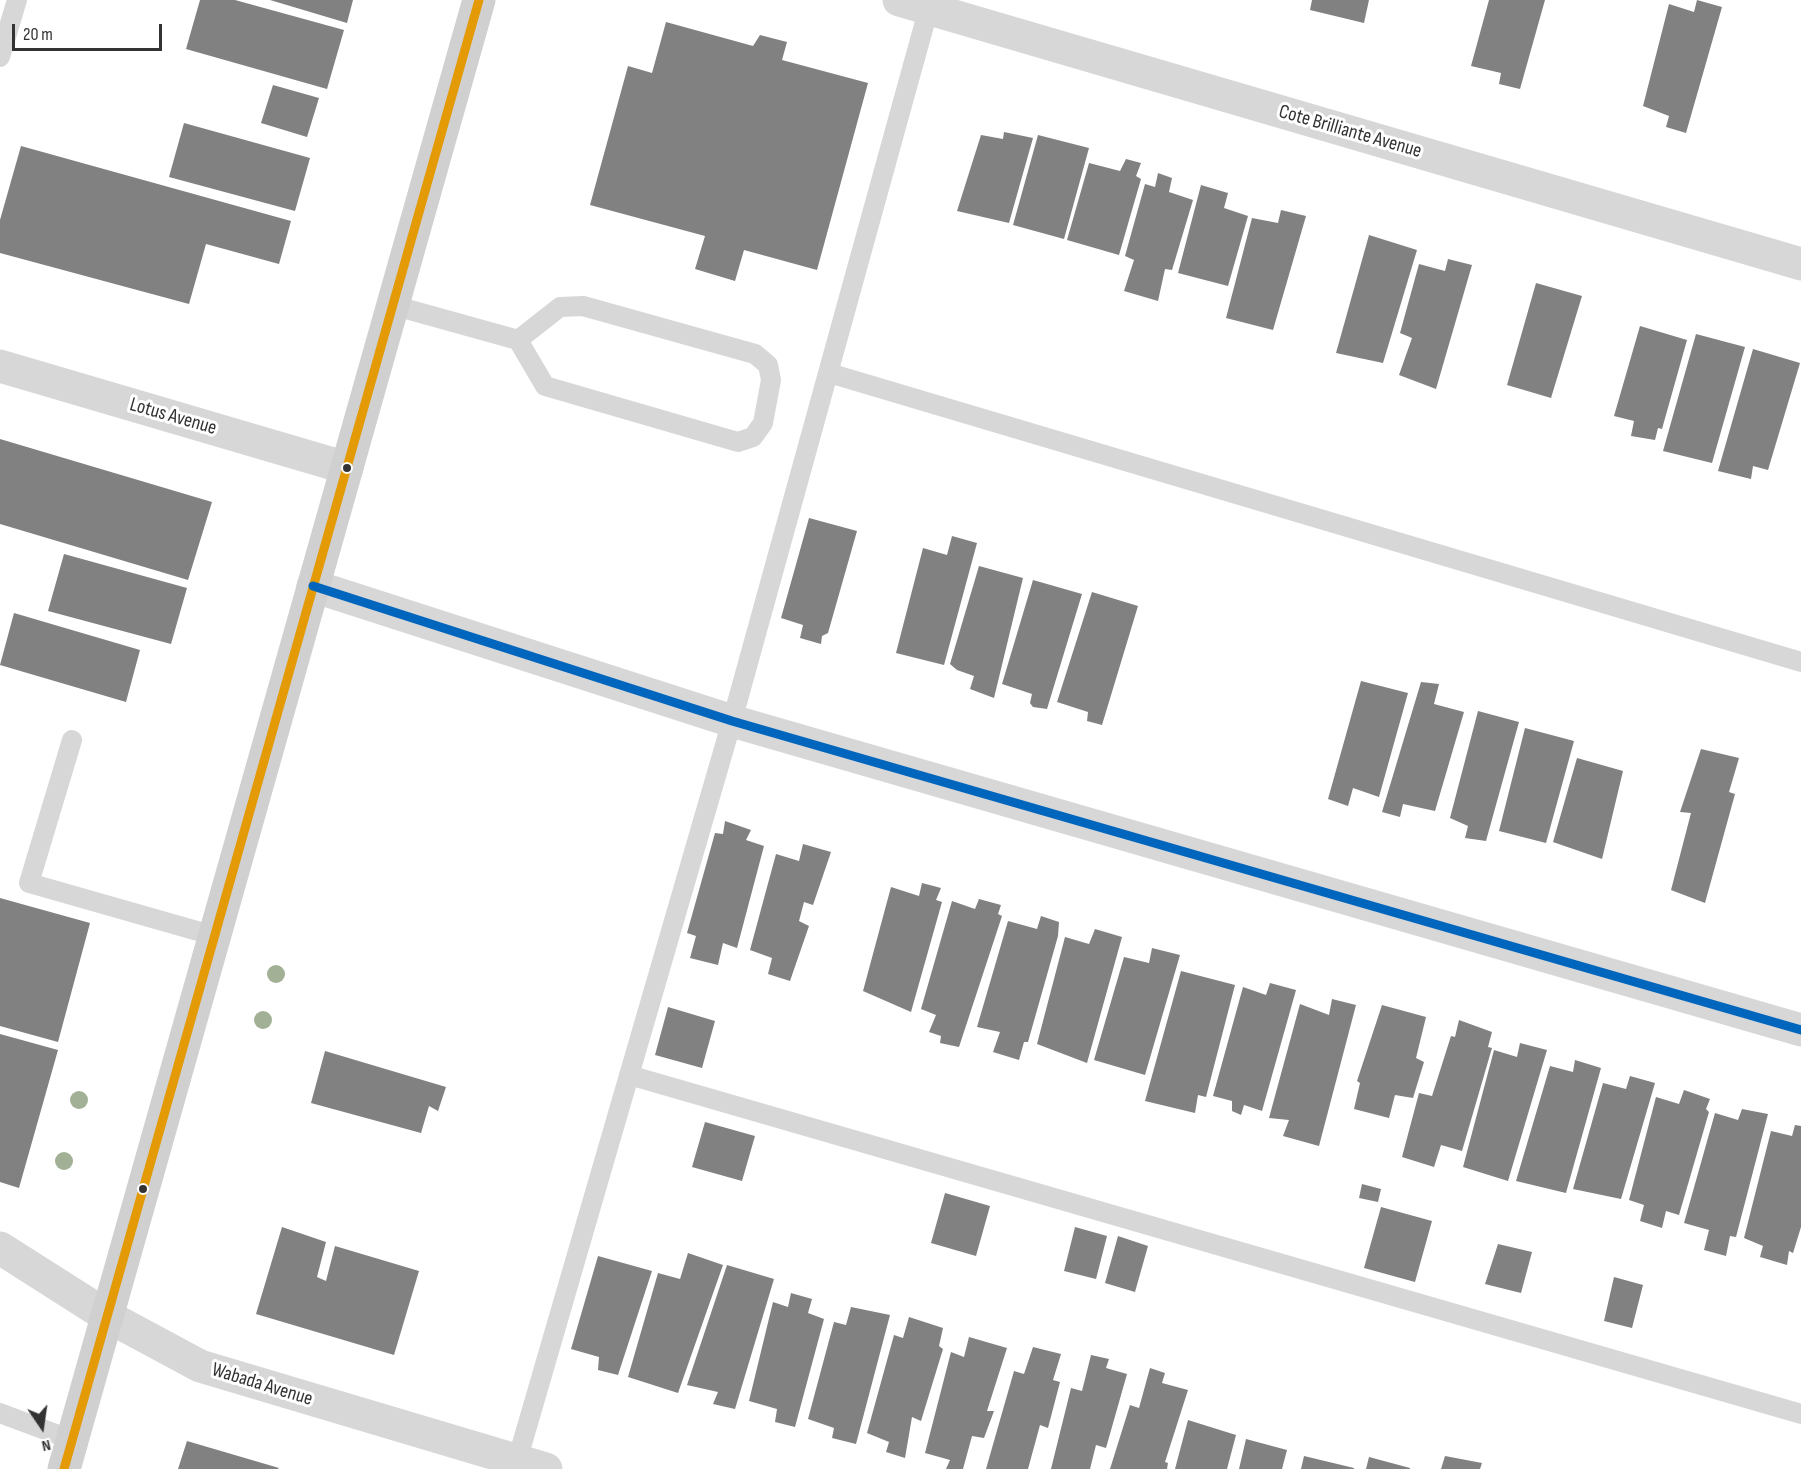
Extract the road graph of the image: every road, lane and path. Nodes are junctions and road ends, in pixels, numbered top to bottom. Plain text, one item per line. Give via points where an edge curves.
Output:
1 (17, 0) edge
2 (479, 0) edge
3 (919, 3) edge
4 (0, 57) edge
5 (1801, 264) edge
6 (393, 305) junction
7 (518, 340) junction
8 (0, 366) edge
9 (829, 374) junction
10 (347, 468) junction
11 (313, 586) junction
12 (1801, 662) edge
13 (732, 722) junction
14 (72, 740) dead end
15 (214, 936) junction
16 (1801, 1030) edge
17 (629, 1075) junction
18 (0, 1248) edge
19 (107, 1316) junction
20 (0, 1413) edge
21 (1801, 1414) edge
22 (68, 1455) edge
23 (476, 1459) edge
24 (532, 1465) edge

1 - 4 lane
2 - 6 main road
3 - 5 street, Cote Brilliante Avenue
3 - 9 lane
6 - 7 lane
6 - 10 main road
7 - 7 lane via 544,386 738,442 753,437 763,423 771,380 768,364 755,354 583,306 560,307
8 - 10 street, Lotus Avenue
9 - 12 lane
9 - 13 lane
10 - 11 main road
11 - 13 street
11 - 15 main road
13 - 16 street
13 - 17 lane
14 - 15 lane via 30,883
15 - 19 main road
17 - 21 lane
17 - 24 lane
18 - 19 street, Wabada Avenue
19 - 22 main road
19 - 23 street, Wabada Avenue via 200,1366
20 - 22 lane
23 - 24 street, Wabada Avenue

